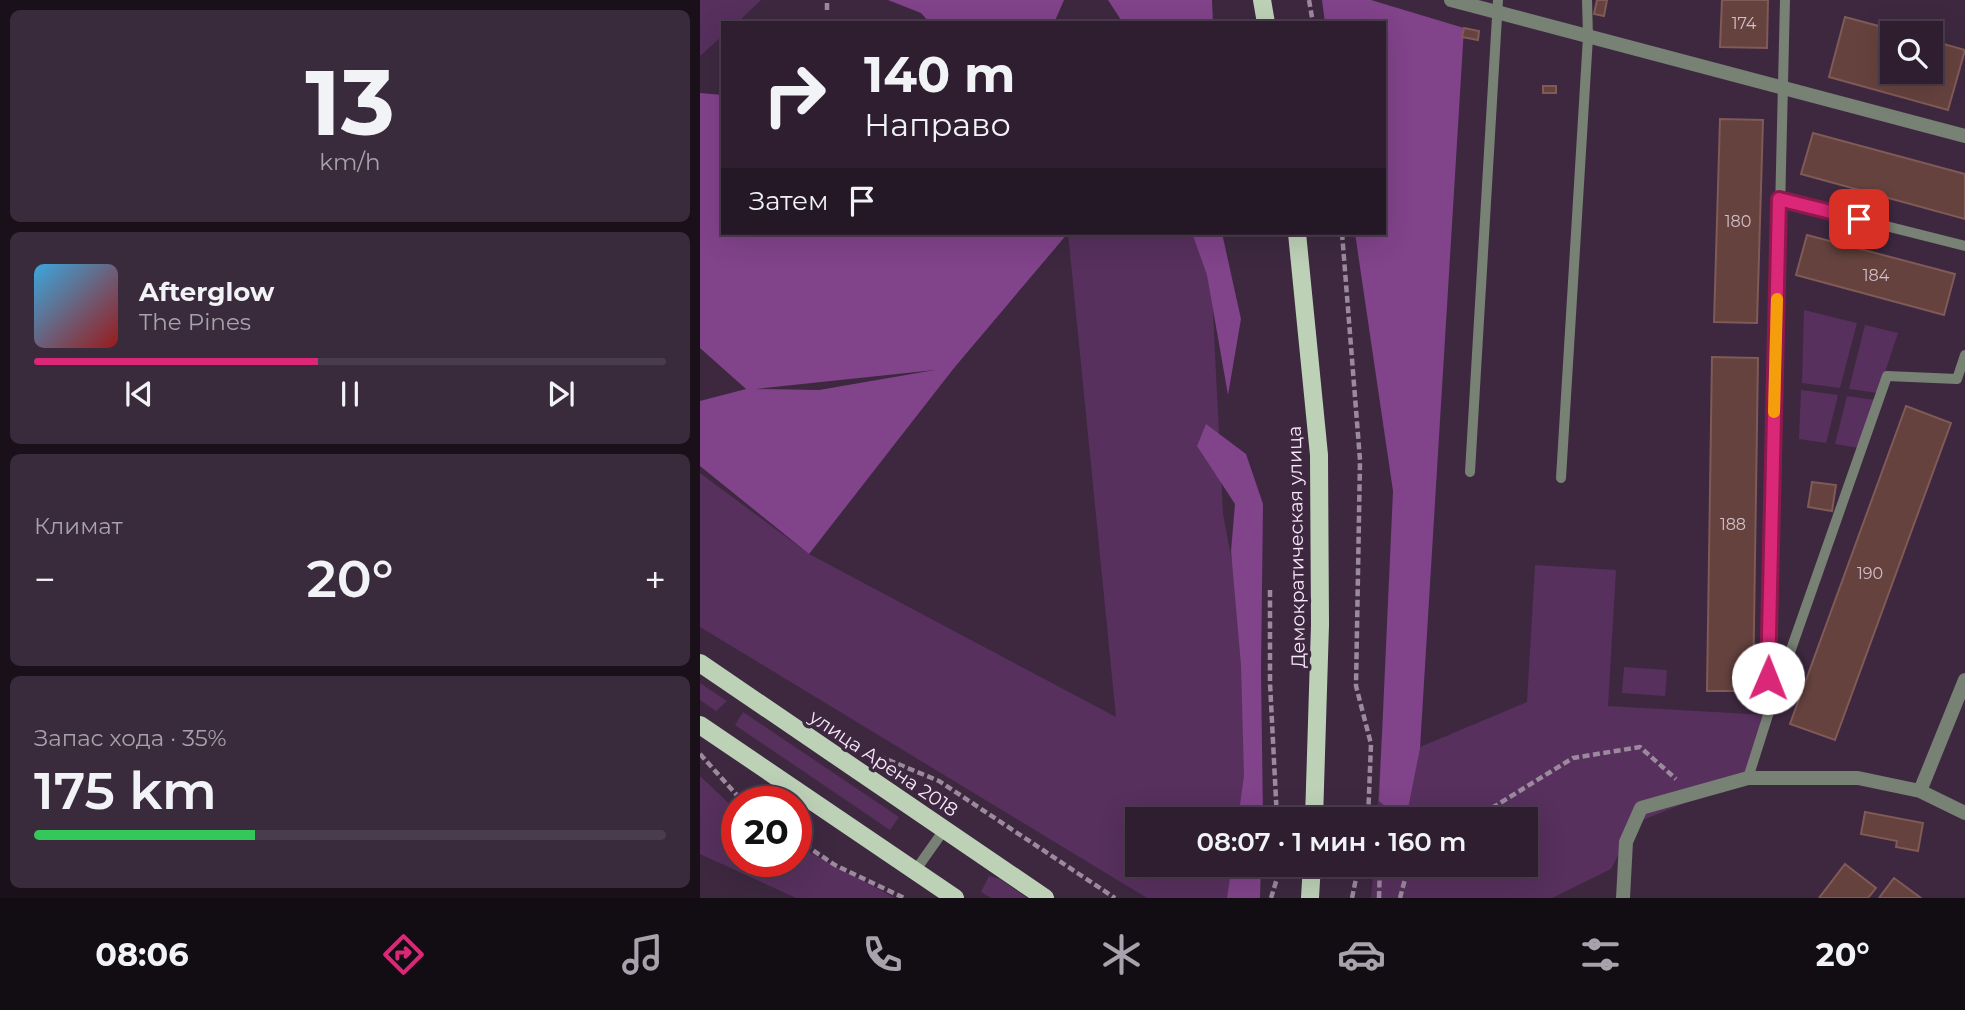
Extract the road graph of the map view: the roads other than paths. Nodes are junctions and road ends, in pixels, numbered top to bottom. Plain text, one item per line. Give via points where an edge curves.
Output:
1 (1262, 0) edge
2 (1451, 0) edge
3 (1587, 0) edge
4 (1785, 0) edge
5 (1497, 6) edge
6 (1266, 21) edge
7 (1588, 37) junction
8 (1782, 87) junction
9 (1965, 136) edge
10 (1779, 199) junction
11 (1297, 235) edge
12 (1965, 246) edge
13 (1965, 355) edge
14 (1470, 472) dead end
15 (1561, 478) dead end
16 (700, 663) edge
17 (1965, 680) edge
18 (1768, 715) junction
19 (700, 724) edge
20 (1748, 778) junction
21 (1920, 791) junction
22 (1314, 807) edge
23 (1965, 813) edge
24 (944, 830) junction
25 (915, 872) junction
26 (1308, 877) edge
27 (1311, 877) edge
28 (955, 898) edge
29 (1045, 898) edge
30 (1296, 898) edge
31 (1310, 898) edge
32 (1623, 898) edge

1 - 6 main road
2 - 5 street
3 - 7 lane
4 - 8 lane
5 - 7 street
5 - 14 lane
7 - 8 street
7 - 15 lane
8 - 9 street
8 - 10 lane
10 - 12 lane
10 - 18 lane
11 - 22 main road, Демократическая улица via 1319,455
13 - 18 lane via 1957,379 1887,376
16 - 24 main road, улица Арена 2018
17 - 21 street
18 - 20 lane
19 - 25 main road
20 - 21 street via 1858,778
20 - 32 street via 1641,808 1626,842
21 - 23 street
24 - 25 lane
24 - 29 main road, улица Арена 2018
25 - 28 main road
26 - 30 main road
27 - 31 main road

